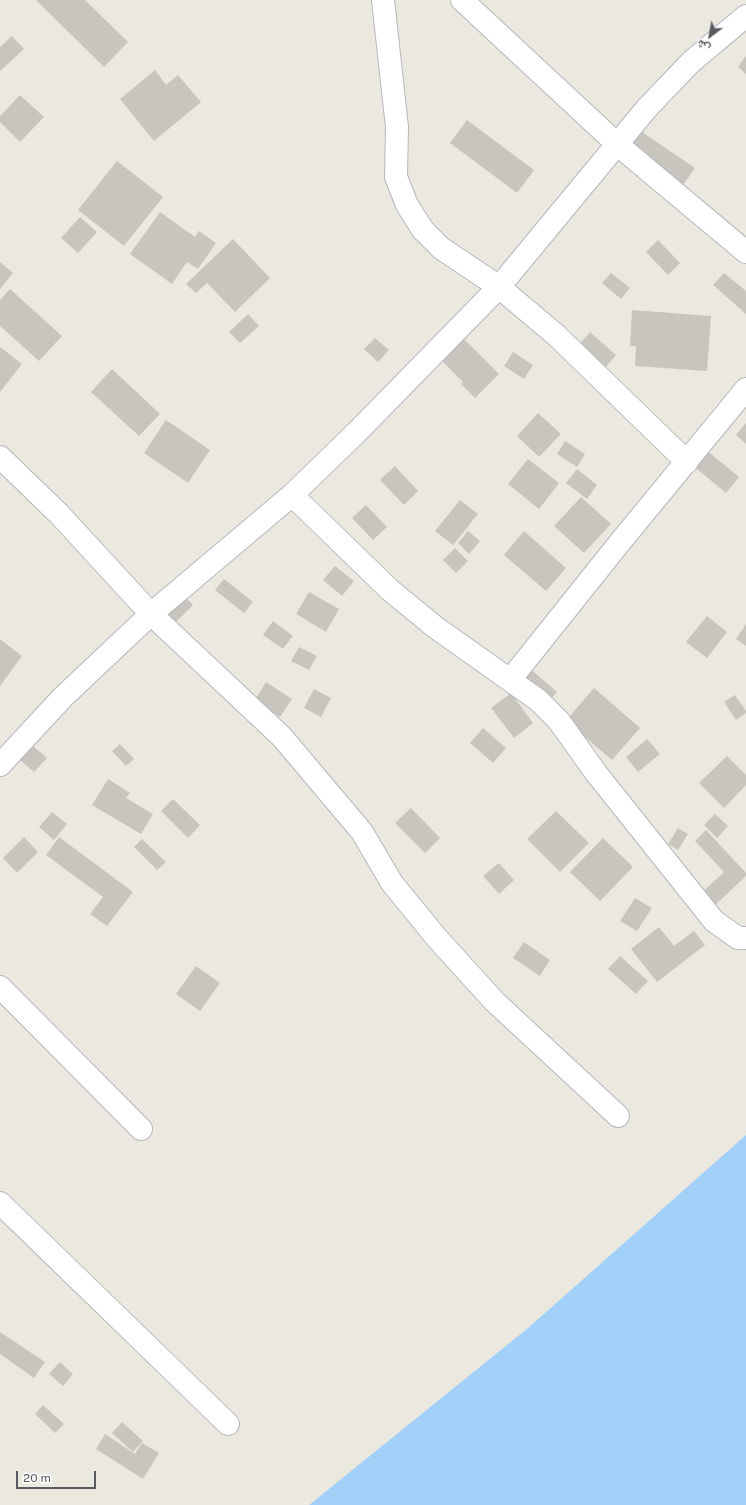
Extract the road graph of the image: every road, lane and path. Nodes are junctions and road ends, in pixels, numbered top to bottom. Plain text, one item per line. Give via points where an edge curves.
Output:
1 (383, 0) edge
2 (462, 0) edge
3 (746, 16) edge
4 (618, 145) junction
5 (746, 252) edge
6 (499, 287) junction
7 (746, 389) edge
8 (0, 457) edge
9 (687, 462) junction
10 (292, 495) junction
11 (151, 614) junction
12 (510, 680) junction
13 (0, 764) edge
14 (746, 938) edge
15 (0, 987) edge
16 (618, 1116) dead end
17 (141, 1129) dead end
18 (0, 1203) edge
19 (228, 1424) dead end

1 - 6 street via 397,127 396,177 407,205 423,230 441,248
2 - 4 street
3 - 4 street via 691,62 647,108
4 - 5 street
4 - 6 street
6 - 9 street via 556,335
6 - 10 street
7 - 9 street
8 - 11 street via 60,514
9 - 12 street
10 - 11 street
10 - 12 street via 390,590 435,627
11 - 13 street via 63,697
11 - 16 street via 282,737 362,832 397,889 494,1001
12 - 14 street via 538,700 559,721 596,774 714,921 738,938
15 - 17 street
18 - 19 street

